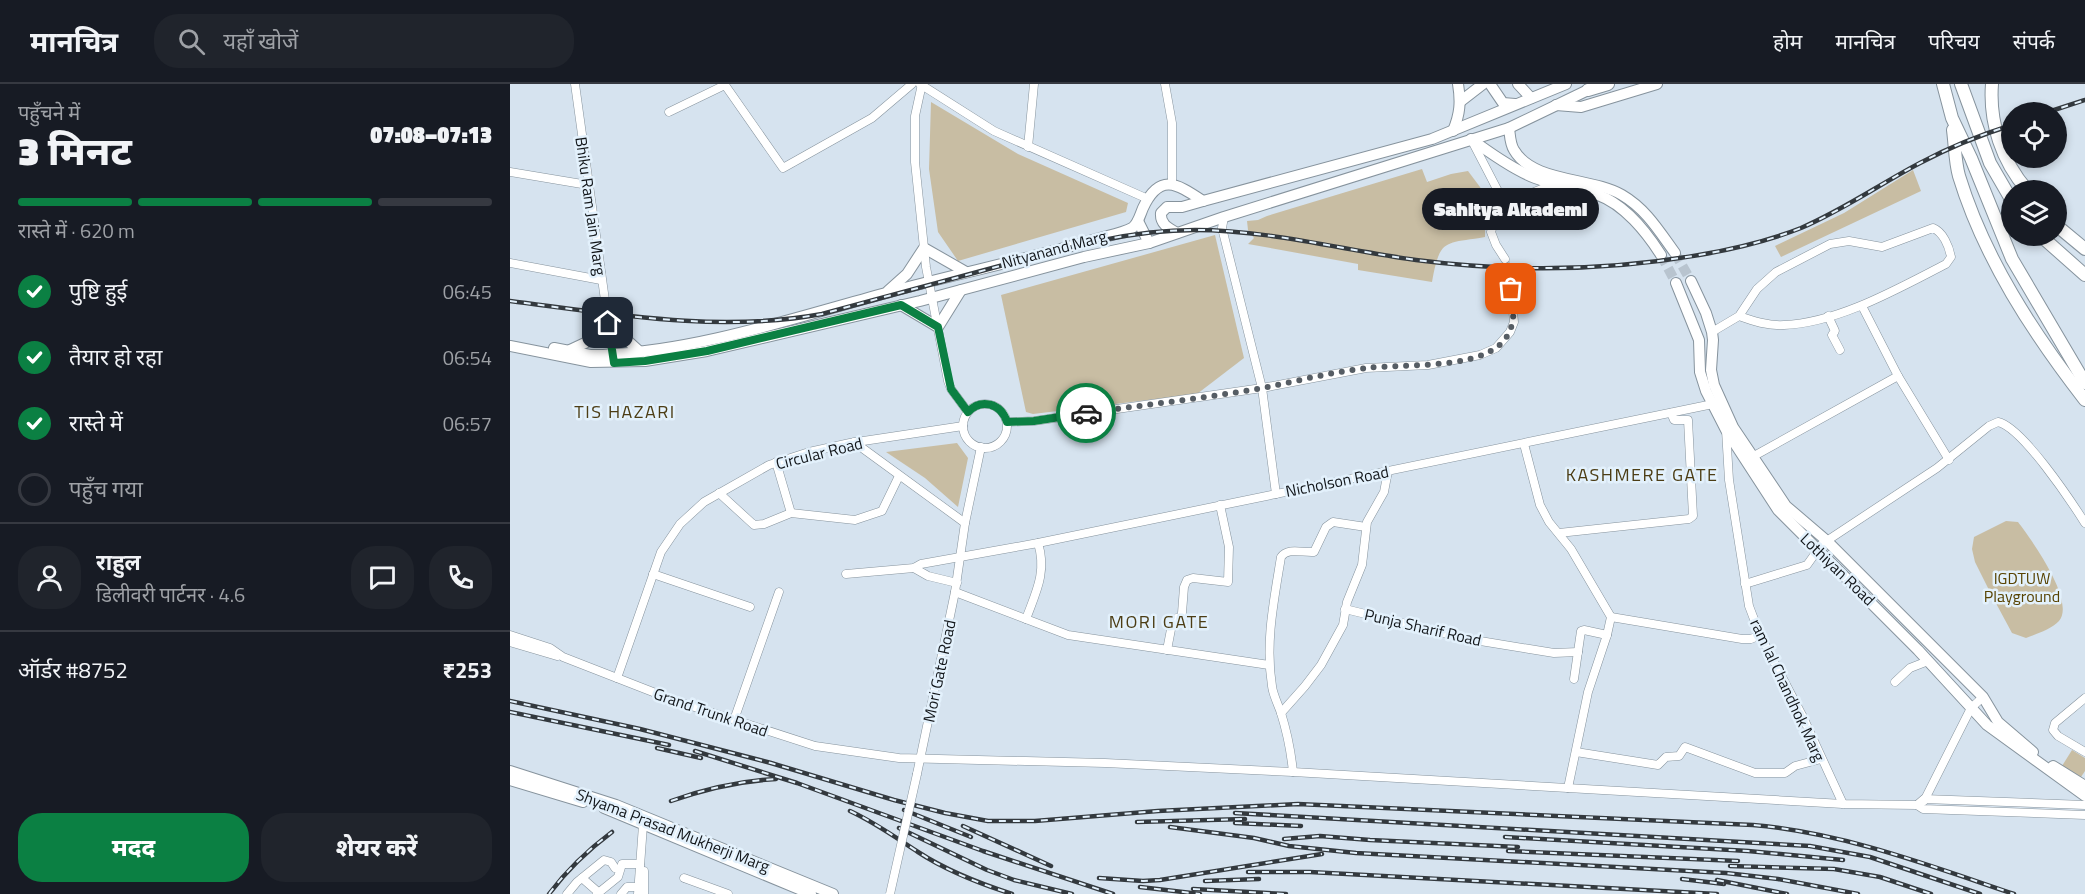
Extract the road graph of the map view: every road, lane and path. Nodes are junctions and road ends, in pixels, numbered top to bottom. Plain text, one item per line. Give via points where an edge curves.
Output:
1 (575, 84) edge
2 (912, 84) edge
3 (921, 84) edge
4 (1034, 84) edge
5 (1165, 84) edge
6 (1458, 84) edge
7 (1483, 84) edge
8 (1490, 84) edge
9 (1518, 84) edge
10 (1608, 84) edge
11 (1657, 84) edge
12 (1943, 84) edge
13 (1961, 84) edge
14 (1992, 84) edge
15 (1564, 85) edge
16 (1588, 90) joint
17 (1461, 101) junction
18 (1525, 101) junction
19 (1556, 105) junction
20 (669, 112) dead end
21 (1952, 118) junction
22 (1509, 128) junction
23 (1453, 131) junction
24 (1471, 139) junction
25 (1028, 147) junction
26 (510, 172) edge
27 (2018, 180) edge
28 (2001, 182) edge
29 (1172, 184) junction
30 (1554, 184) junction
31 (588, 185) junction
32 (1148, 199) junction
33 (1203, 201) junction
34 (1499, 206) junction
35 (1224, 217) junction
36 (1138, 220) junction
37 (2067, 226) edge
38 (1177, 233) junction
39 (2067, 234) edge
40 (2085, 239) edge
41 (1080, 243) junction
42 (1149, 243) junction
43 (2053, 246) edge
44 (924, 248) junction
45 (2085, 249) edge
46 (1675, 253) tunnel mouth
47 (1661, 255) tunnel mouth
48 (1084, 256) junction
49 (1505, 259) tunnel mouth
50 (510, 263) edge
51 (966, 272) junction
52 (2085, 274) edge
53 (601, 280) junction
54 (928, 281) junction
55 (1691, 281) tunnel mouth
56 (1676, 283) tunnel mouth
57 (1511, 289) tunnel mouth
58 (961, 290) junction
59 (886, 293) junction
60 (932, 298) junction
61 (901, 305) junction
62 (1862, 306) junction
63 (1739, 316) junction
64 (1828, 316) junction
65 (608, 323) junction
66 (938, 327) junction
67 (1712, 332) junction
68 (759, 333) junction
69 (744, 337) junction
70 (510, 339) edge
71 (510, 346) edge
72 (570, 350) junction
73 (1840, 350) dead end
74 (640, 352) junction
75 (613, 359) junction
76 (1898, 376) junction
77 (2084, 381) edge
78 (1262, 388) junction
79 (2085, 400) edge
80 (1713, 404) junction
81 (968, 412) junction
82 (1671, 413) junction
83 (1007, 422) junction
84 (963, 426) junction
85 (1726, 430) junction
86 (854, 442) junction
87 (1524, 444) junction
88 (981, 447) junction
89 (1754, 456) junction
90 (1949, 460) junction
91 (776, 462) junction
92 (1388, 471) junction
93 (899, 476) junction
94 (719, 493) junction
95 (1276, 494) junction
96 (1220, 505) junction
97 (791, 513) junction
98 (2085, 523) edge
99 (965, 524) junction
100 (1366, 527) junction
101 (1559, 533) junction
102 (1827, 541) junction
103 (1038, 543) junction
104 (1818, 550) junction
105 (960, 556) junction
106 (914, 568) junction
107 (653, 574) junction
108 (846, 574) dead end
109 (957, 583) junction
110 (1745, 584) junction
111 (779, 592) dead end
112 (955, 592) junction
113 (750, 607) dead end
114 (1346, 609) junction
115 (1611, 617) junction
116 (1026, 620) junction
117 (1760, 634) junction
118 (510, 635) edge
119 (1607, 635) junction
120 (510, 642) edge
121 (1167, 650) junction
122 (1578, 652) junction
123 (564, 657) junction
124 (1928, 660) junction
125 (1269, 665) junction
126 (617, 678) junction
127 (1574, 679) dead end
128 (1894, 682) dead end
129 (1983, 697) junction
130 (2085, 698) edge
131 (1971, 708) junction
132 (1281, 713) junction
133 (734, 720) junction
134 (1576, 752) junction
135 (2085, 752) edge
136 (921, 759) junction
137 (1821, 759) junction
138 (510, 771) edge
139 (1293, 772) junction
140 (510, 780) edge
141 (2085, 786) edge
142 (1568, 788) junction
143 (2085, 796) edge
144 (1924, 799) junction
145 (1843, 804) junction
146 (2085, 805) edge
147 (1920, 807) junction
148 (2085, 815) edge
149 (649, 822) junction
150 (640, 864) junction
151 (615, 868) dead end
152 (582, 878) junction
153 (684, 878) dead end
154 (641, 891) edge
155 (597, 893) edge
156 (567, 894) edge
157 (621, 894) edge
158 (728, 894) edge
159 (812, 894) edge
160 (833, 894) edge
161 (890, 894) edge

1 - 31 street, Bhiku Ram Jain Marg
2 - 20 street via 872,117 783,168 725,85
3 - 25 street via 994,131
3 - 44 street via 915,116 915,162
4 - 25 street
5 - 29 street via 1172,123
6 - 17 main road
7 - 17 main road
8 - 18 main road via 1503,103
9 - 18 main road
10 - 16 highway
11 - 19 main road, Nityanand Marg via 1581,107
12 - 21 highway
13 - 28 highway via 1990,163
14 - 27 highway via 1999,142
15 - 18 main road
16 - 19 main road, Nityanand Marg
17 - 23 main road
18 - 23 main road
19 - 22 main road, Nityanand Marg
21 - 77 highway via 2012,259
21 - 79 highway via 1958,174 1987,247 2013,297
22 - 24 main road, Nityanand Marg
22 - 46 main road via 1514,150 1531,166 1619,194 1645,214
23 - 33 main road
24 - 30 main road via 1523,172
24 - 34 street via 1498,191
24 - 35 main road, Nityanand Marg
25 - 32 street
26 - 31 street
29 - 32 main road via 1158,187
29 - 33 main road
30 - 34 street
30 - 47 main road via 1600,195 1623,210 1645,230
31 - 53 street, Bhiku Ram Jain Marg
32 - 36 main road
33 - 38 main road via 1163,210 1163,224
34 - 49 street via 1491,232
35 - 38 main road, Nityanand Marg
35 - 78 street via 1221,226
36 - 41 main road, Nityanand Marg via 1132,228
36 - 42 main road
37 - 40 highway
38 - 42 main road, Nityanand Marg
39 - 45 highway
41 - 48 main road
41 - 51 main road, Nityanand Marg
42 - 48 main road, Nityanand Marg
43 - 52 highway
44 - 51 main road
44 - 54 street
44 - 59 main road via 907,274
48 - 58 main road, Nityanand Marg
50 - 53 street
51 - 54 main road, Nityanand Marg
53 - 65 street, Bhiku Ram Jain Marg
54 - 59 main road, Nityanand Marg
54 - 60 street
55 - 67 main road, Lothiyan Road
56 - 80 main road, Lothiyan Road via 1699,340 1700,372
57 - 78 street via 1512,328 1488,352 1443,363 1366,368
58 - 60 main road, Nityanand Marg
58 - 66 main road
59 - 68 main road, Nityanand Marg
60 - 61 main road, Nityanand Marg
60 - 66 street
61 - 66 main road
61 - 68 main road, Nityanand Marg
62 - 63 street via 1946,264 1951,254 1939,231 1929,228 1882,247 1849,241 1830,244 1776,272
62 - 64 street
62 - 76 street
63 - 64 street via 1784,325
63 - 67 street
64 - 73 street
65 - 72 main road via 585,344
65 - 74 main road
65 - 75 street, Bhiku Ram Jain Marg
66 - 81 street via 951,389
67 - 89 main road, Lothiyan Road via 1714,385 1733,427
68 - 69 main road, Nityanand Marg
69 - 74 main road, Nityanand Marg
69 - 75 main road, Nityanand Marg via 707,351 645,361
70 - 72 main road, Nityanand Marg
71 - 75 main road, Nityanand Marg via 585,361
72 - 75 main road, Nityanand Marg
74 - 75 main road, Nityanand Marg
76 - 89 street
76 - 90 street
78 - 83 street
78 - 95 street
80 - 82 street, Nicholson Road
80 - 85 main road, Lothiyan Road
81 - 83 street via 978,405 990,404 1002,411
81 - 84 street
82 - 87 street, Nicholson Road
82 - 101 street via 1674,420 1688,419 1693,516
83 - 88 street via 1001,441
84 - 86 street, Circular Road
84 - 88 street via 969,440
85 - 104 main road, Lothiyan Road via 1778,510
85 - 110 street, ram lal Chandhok Marg via 1728,480
86 - 91 street, Circular Road
86 - 93 street
87 - 92 street, Nicholson Road
87 - 101 street via 1538,500
88 - 99 street, Mori Gate Road
89 - 102 main road, Lothiyan Road via 1786,506
90 - 98 street via 1989,426 2003,423 2046,466
90 - 102 street
91 - 94 street, Circular Road
91 - 97 street
92 - 95 street, Nicholson Road
92 - 100 street via 1384,492
93 - 97 street via 882,511 855,520
93 - 99 street
94 - 97 street via 754,525
94 - 107 street, Circular Road via 680,524 661,552
95 - 96 street, Nicholson Road
96 - 103 street, Nicholson Road
96 - 121 street via 1229,547 1228,582 1187,580 1182,613 1173,620
99 - 105 street, Mori Gate Road
100 - 114 street via 1362,565
100 - 125 street via 1333,522 1326,527 1314,552 1282,554 1272,611
101 - 115 street
102 - 104 street
102 - 129 main road, Lothiyan Road
103 - 105 street, Nicholson Road
103 - 116 street via 1043,565
104 - 110 street via 1807,565
104 - 124 main road, Lothiyan Road
105 - 106 street, Nicholson Road
105 - 109 street, Mori Gate Road
106 - 108 street, Nicholson Road
106 - 109 street
107 - 113 street
107 - 126 street, Circular Road
109 - 112 street, Mori Gate Road
110 - 117 street, ram lal Chandhok Marg
111 - 133 street
112 - 116 street
112 - 136 street, Mori Gate Road
114 - 122 street, Punja Sharif Road via 1468,639 1554,653
114 - 132 street via 1343,625 1321,665
115 - 117 street via 1742,639
115 - 119 street
116 - 121 street via 1068,635
117 - 137 street, ram lal Chandhok Marg
118 - 123 street, Grand Trunk Road via 550,648
119 - 122 street via 1581,631
119 - 134 street via 1588,692
120 - 123 street
121 - 125 street
122 - 127 street
123 - 126 street, Grand Trunk Road
124 - 128 street via 1910,668
124 - 131 main road, Lothiyan Road
125 - 132 street via 1272,690
126 - 133 street, Grand Trunk Road
129 - 131 street
129 - 141 main road, Lothiyan Road via 1998,722 2035,754
130 - 135 street via 2055,723 2053,730
131 - 143 main road, Lothiyan Road via 1987,725
131 - 144 street
132 - 139 street
133 - 136 street, Grand Trunk Road via 815,746
134 - 137 street via 1658,765 1666,757 1679,756 1686,747 1755,772 1785,773 1797,765
134 - 142 street
136 - 139 street, Grand Trunk Road
136 - 161 street, Mori Gate Road, bridge
137 - 145 street, ram lal Chandhok Marg
138 - 149 main road, Shyama Prasad Mukherji Marg via 616,805
139 - 142 street, Grand Trunk Road
140 - 149 main road, Shyama Prasad Mukherji Marg
142 - 145 street, Grand Trunk Road
144 - 146 street
144 - 147 street
145 - 147 street, Grand Trunk Road
147 - 148 street, Grand Trunk Road
149 - 150 street
149 - 154 street
149 - 159 main road, Shyama Prasad Mukherji Marg
149 - 160 main road, Shyama Prasad Mukherji Marg
150 - 154 street
150 - 155 street via 622,864 618,878
151 - 152 street via 604,860
152 - 155 street
152 - 156 street
153 - 158 street
154 - 157 street via 627,887

